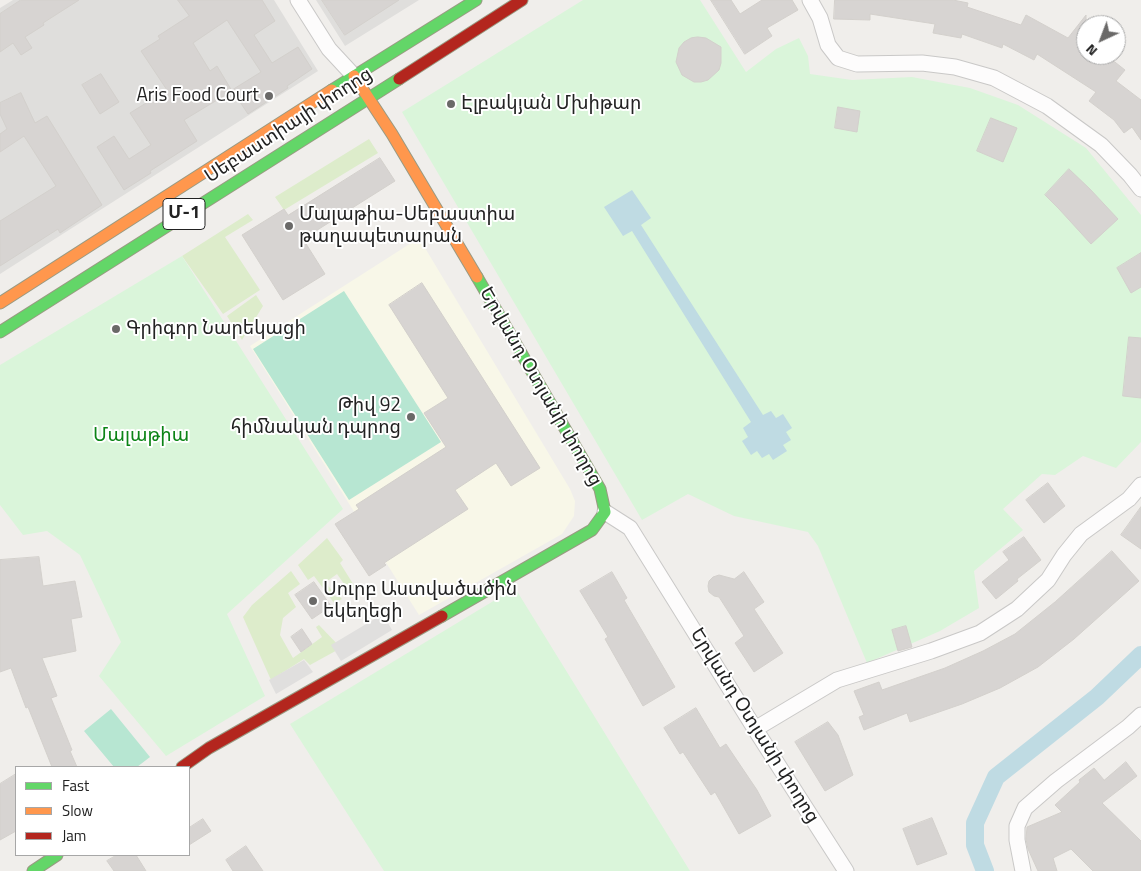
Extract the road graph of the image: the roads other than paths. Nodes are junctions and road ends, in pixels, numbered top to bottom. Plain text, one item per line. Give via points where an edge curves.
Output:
1 (298, 0) edge
2 (476, 0) edge
3 (522, 0) edge
4 (810, 0) edge
5 (354, 76) junction
6 (369, 97) junction
7 (1141, 189) edge
8 (0, 303) edge
9 (0, 332) edge
10 (1141, 485) edge
11 (605, 512) junction
12 (1141, 715) edge
13 (755, 729) junction
14 (183, 766) edge
15 (56, 856) edge
16 (34, 871) edge
17 (846, 871) edge
18 (1022, 871) edge

1 - 5 street via 329,49
2 - 5 main road, Սեբաստիայի փողոց / Մ-1
3 - 6 main road, Սեբաստիայի փողոց / Մ-1
4 - 7 street via 820,18 828,46 838,58 857,64 922,63 955,67 994,78 1047,106 1101,145
5 - 6 main road, Երվանդ Օտյանի փողոց
5 - 8 main road, Սեբաստիայի փողոց / Մ-1
6 - 9 main road, Սեբաստիայի փողոց / Մ-1
6 - 11 main road, Երվանդ Օտյանի փողոց via 600,489
10 - 13 street via 1129,499 1081,534 1048,580 1017,609 980,633 837,680
11 - 13 street, Երվանդ Օտյանի փողոց via 630,528
11 - 14 main road via 592,530 208,748
12 - 18 street via 1025,808 1017,826
13 - 17 street, Երվանդ Օտյանի փողոց
15 - 16 main road

